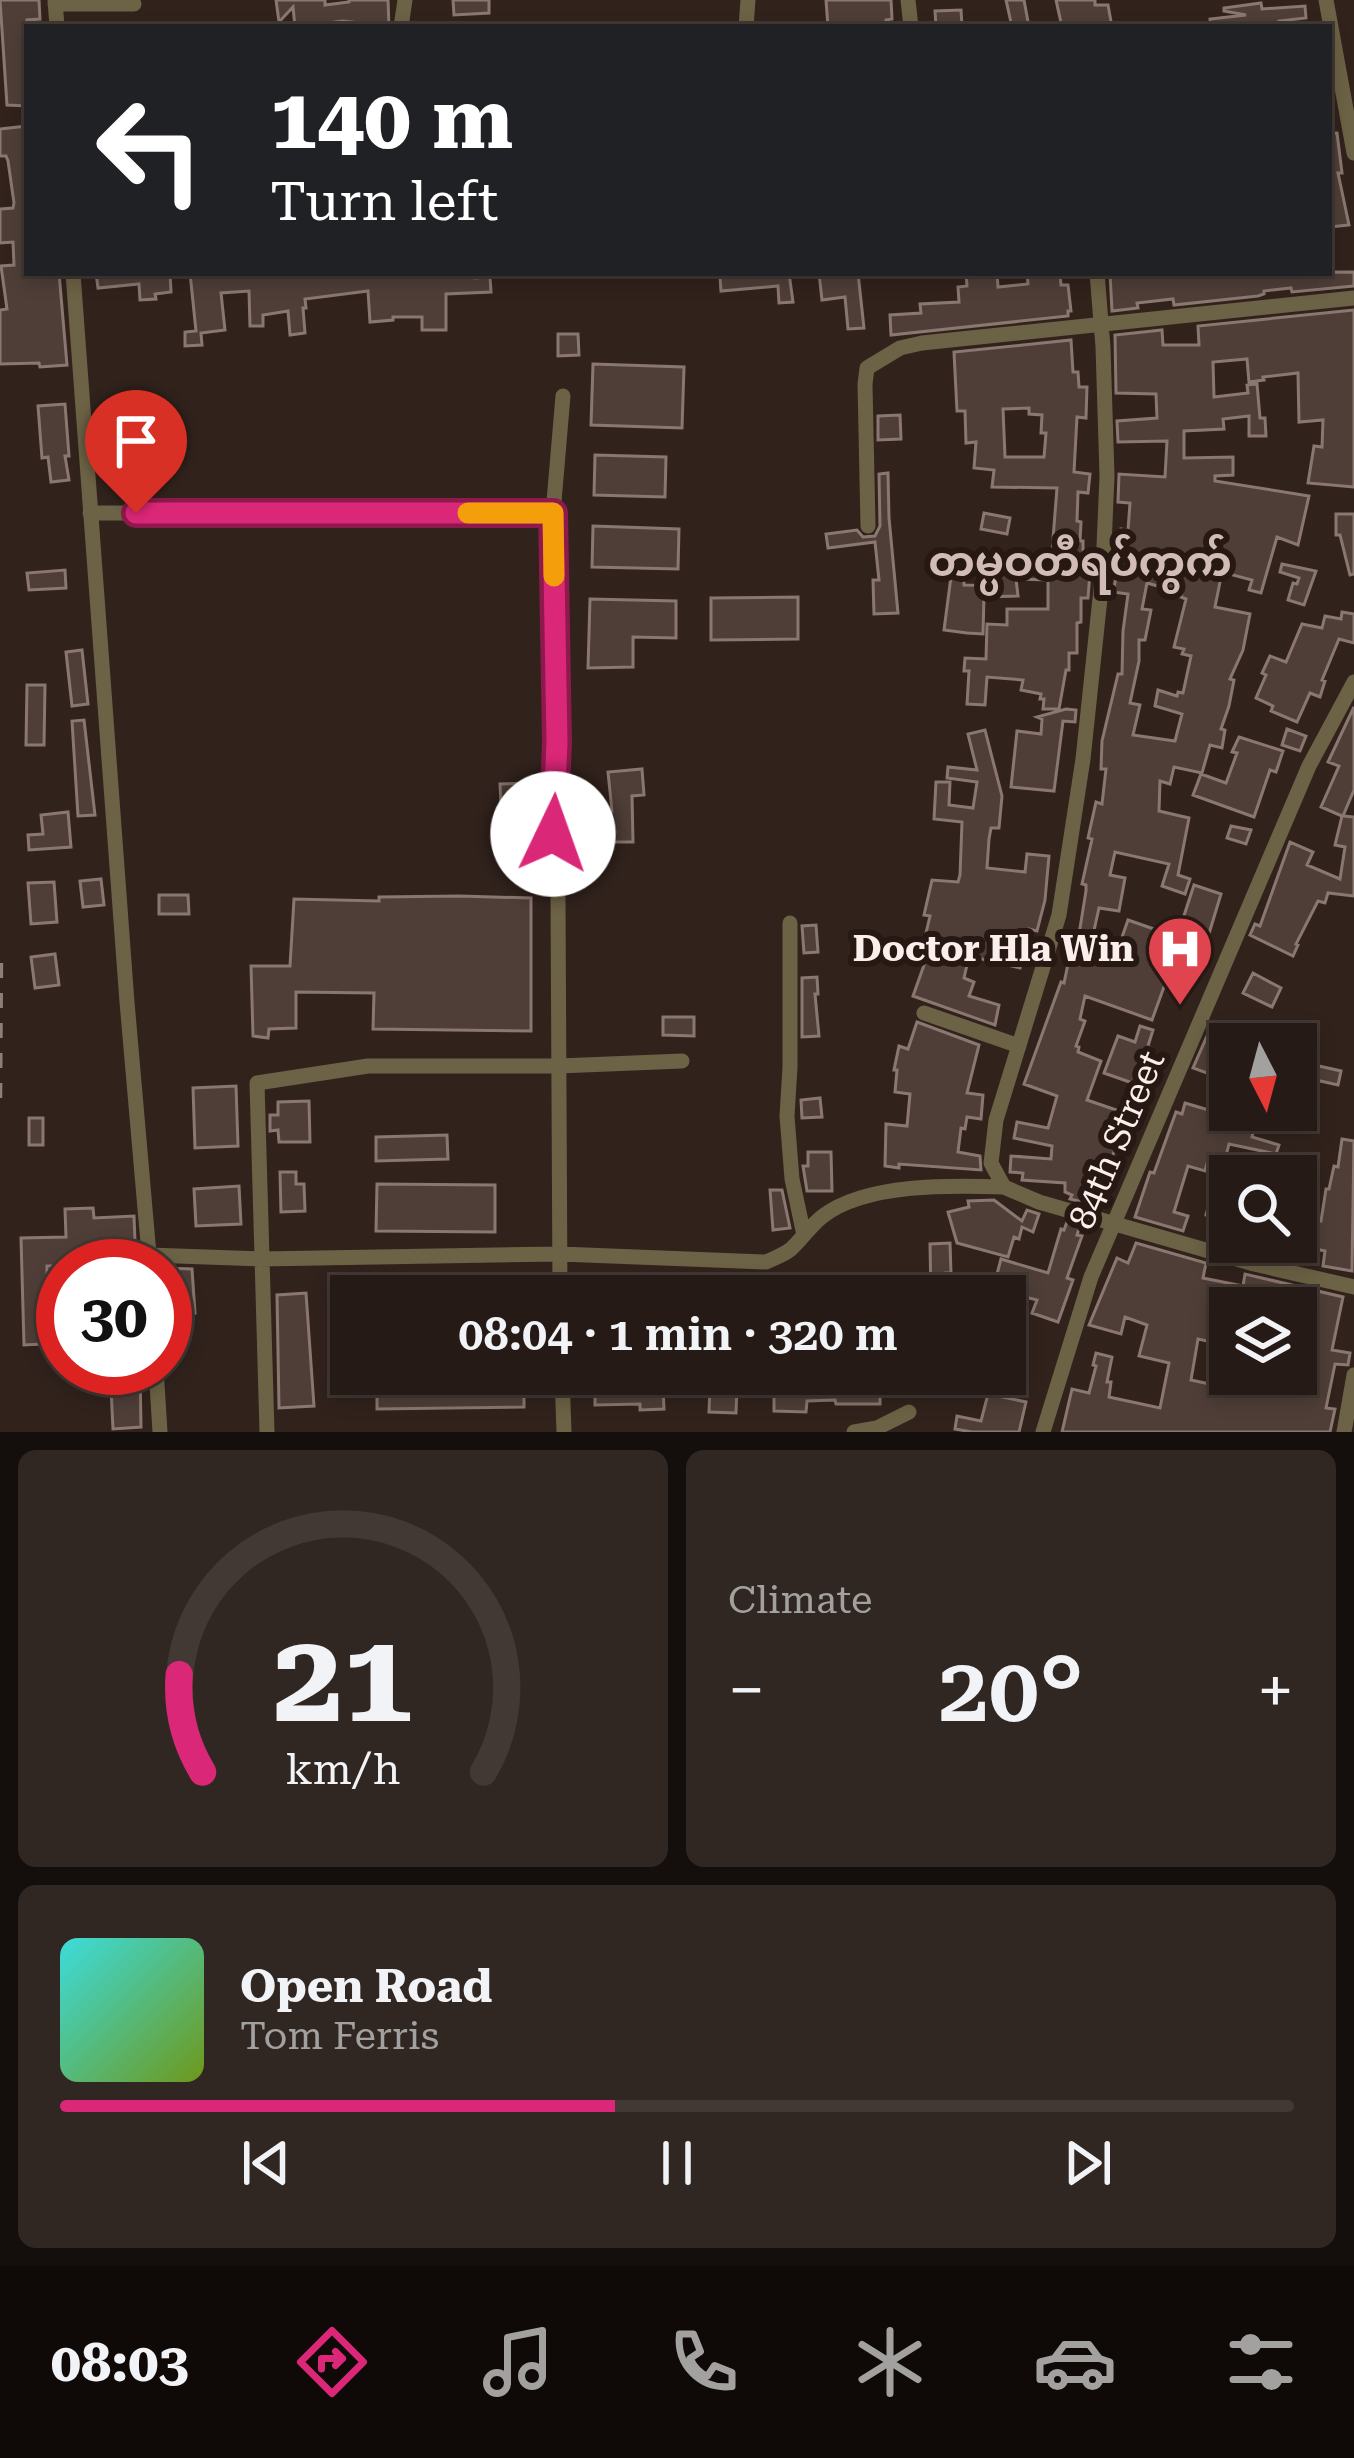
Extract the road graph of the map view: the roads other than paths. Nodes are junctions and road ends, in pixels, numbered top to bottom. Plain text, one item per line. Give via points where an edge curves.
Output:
1 (55, 2) edge
2 (134, 4) dead end
3 (1332, 55) edge
4 (1348, 88) edge
5 (1354, 153) edge
6 (73, 276) edge
7 (1097, 276) edge
8 (1354, 298) edge
9 (1101, 325) junction
10 (563, 396) dead end
11 (90, 513) junction
12 (553, 513) junction
13 (868, 526) dead end
14 (1354, 682) edge
15 (553, 834) dead end
16 (558, 896) dead end
17 (790, 923) dead end
18 (924, 1013) dead end
19 (1018, 1046) junction
20 (682, 1061) dead end
21 (559, 1066) junction
22 (1004, 1187) junction
23 (1114, 1225) junction
24 (804, 1235) junction
25 (148, 1239) edge
26 (560, 1254) junction
27 (260, 1259) junction
28 (192, 1260) edge
29 (560, 1275) edge
30 (1354, 1287) edge
31 (1354, 1375) edge
32 (158, 1395) edge
33 (563, 1395) edge
34 (909, 1412) dead end
35 (160, 1432) edge
36 (267, 1432) edge
37 (564, 1432) edge
38 (854, 1432) edge
39 (1043, 1432) edge
40 (1344, 1432) edge

1 - 2 street
3 - 4 street
4 - 5 street
6 - 11 street
7 - 9 street
8 - 9 street
9 - 13 street via 922,343 867,368
9 - 19 street via 1107,476 1085,738 1059,915
10 - 12 street
11 - 12 street
11 - 25 street
12 - 15 street
14 - 23 street, 84th Street via 1309,766
16 - 21 street
17 - 24 street via 787,1116
18 - 19 street
19 - 22 street via 991,1163
20 - 21 street
21 - 26 street
21 - 27 street via 368,1066 257,1083
22 - 23 street
22 - 24 street via 905,1188 825,1214
23 - 30 street
23 - 39 street, 84th Street
24 - 26 street via 766,1262
26 - 27 street
26 - 29 street
27 - 28 street
27 - 36 street
31 - 40 street
32 - 35 street
33 - 37 street
34 - 38 street

